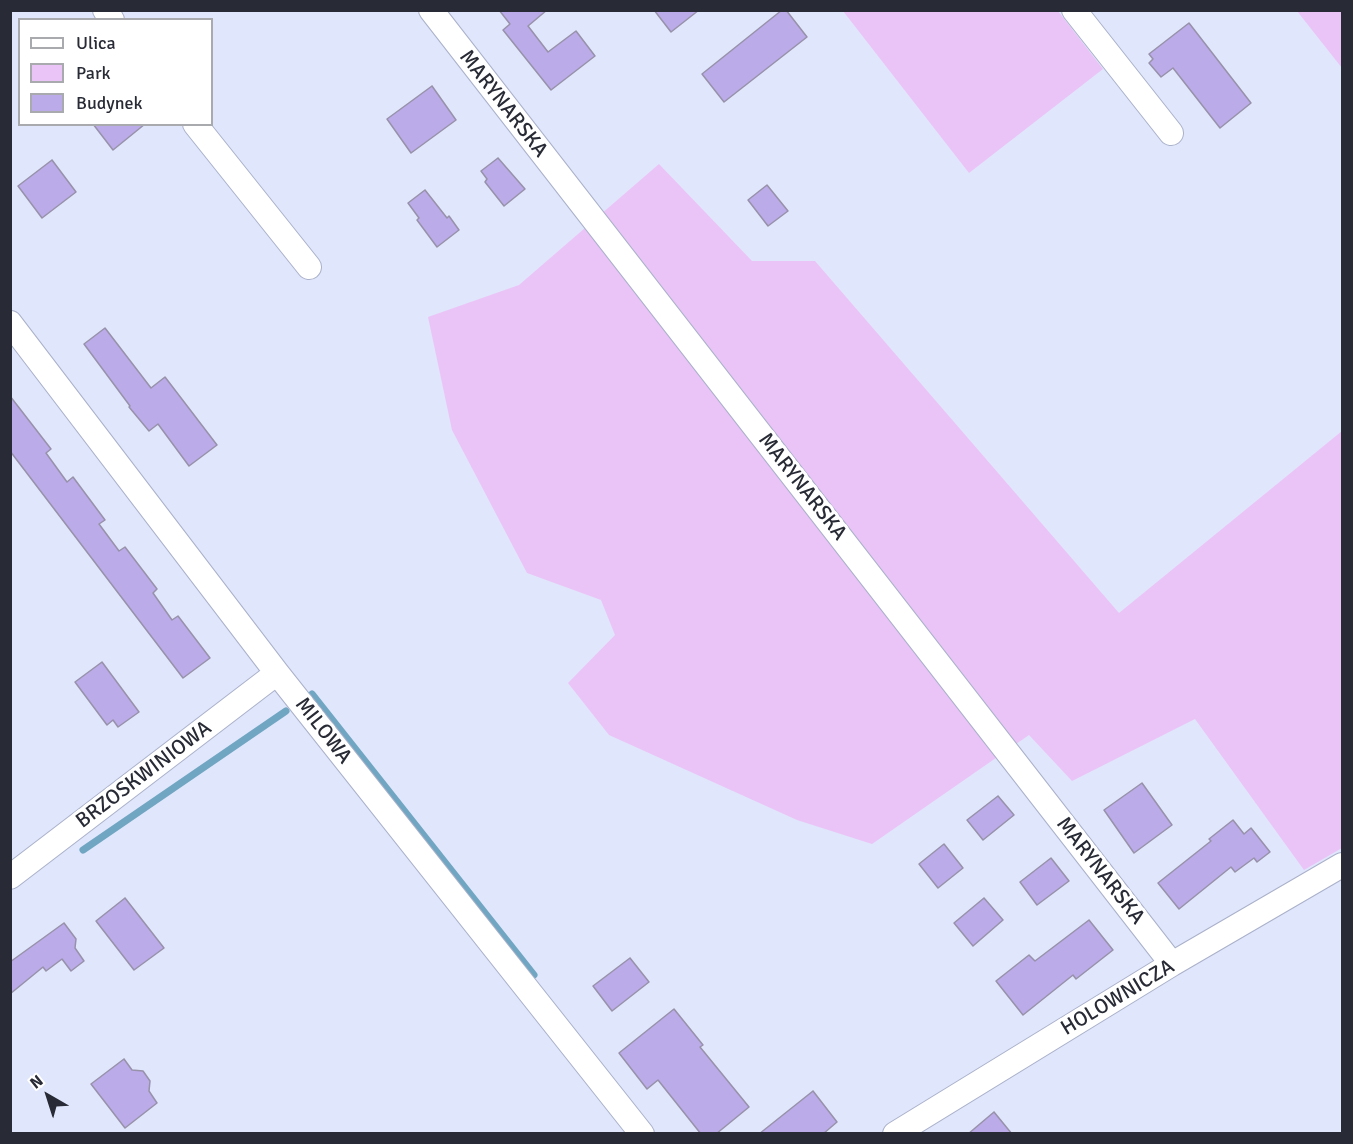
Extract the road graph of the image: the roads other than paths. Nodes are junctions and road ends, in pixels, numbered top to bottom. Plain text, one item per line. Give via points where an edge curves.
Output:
1 (431, 10) edge
2 (1074, 10) edge
3 (197, 126) edge
4 (1171, 133) dead end
5 (309, 267) dead end
6 (10, 323) edge
7 (277, 673) junction
8 (1342, 865) edge
9 (10, 878) edge
10 (1172, 964) junction
11 (642, 1134) edge
12 (895, 1134) edge

1 - 10 street, MARYNARSKA
2 - 4 street
3 - 5 street
6 - 7 street, MILOWA
7 - 9 street, BRZOSKWINIOWA
7 - 11 street, MILOWA
8 - 10 street, HOLOWNICZA
10 - 12 street, HOLOWNICZA

